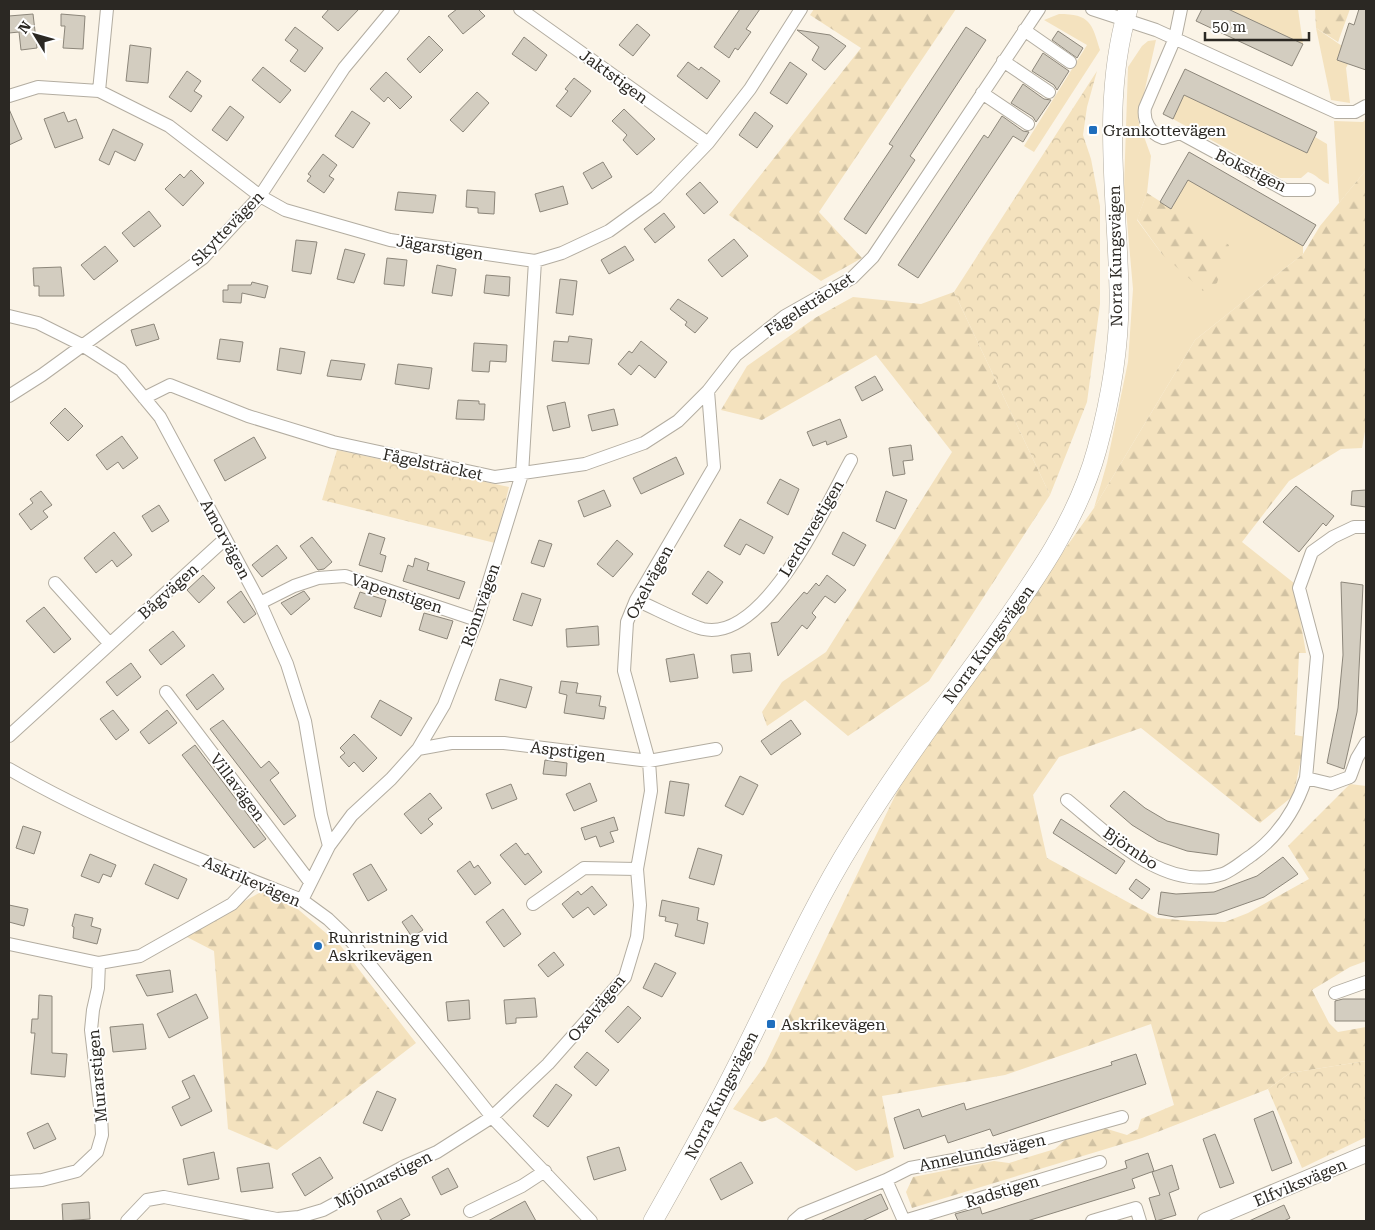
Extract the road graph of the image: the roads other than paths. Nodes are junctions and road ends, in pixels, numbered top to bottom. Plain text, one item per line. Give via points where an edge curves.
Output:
1 (107, 9) edge
2 (393, 9) edge
3 (520, 9) edge
4 (801, 9) edge
5 (1039, 9) edge
6 (1092, 9) edge
7 (1181, 9) edge
8 (1127, 14) edge
9 (1024, 30) junction
10 (1175, 38) junction
11 (1003, 61) junction
12 (1070, 62) dead end
13 (99, 91) junction
14 (1049, 92) dead end
15 (982, 93) junction
16 (9, 96) edge
17 (1366, 106) edge
18 (1028, 124) dead end
19 (708, 143) junction
20 (1309, 190) dead end
21 (260, 196) junction
22 (535, 261) junction
23 (9, 316) edge
24 (82, 345) junction
25 (708, 391) junction
26 (9, 396) edge
27 (144, 398) junction
28 (851, 460) dead end
29 (522, 474) junction
30 (1366, 527) edge
31 (225, 539) junction
32 (55, 583) dead end
33 (636, 600) junction
34 (260, 603) junction
35 (477, 620) junction
36 (110, 644) junction
37 (166, 692) dead end
38 (9, 736) edge
39 (1366, 743) edge
40 (418, 748) junction
41 (716, 748) dead end
42 (648, 761) junction
43 (9, 769) edge
44 (1306, 778) junction
45 (1067, 800) dead end
46 (329, 846) junction
47 (637, 869) junction
48 (254, 881) junction
49 (310, 882) junction
50 (302, 900) junction
51 (532, 904) dead end
52 (9, 944) edge
53 (99, 963) junction
54 (1366, 982) edge
55 (1335, 993) dead end
56 (492, 1117) junction
57 (1122, 1117) dead end
58 (1366, 1154) edge
59 (1100, 1162) dead end
60 (545, 1171) junction
61 (886, 1180) junction
62 (9, 1182) edge
63 (470, 1211) dead end
64 (586, 1219) edge
65 (127, 1221) edge
66 (653, 1221) edge
67 (794, 1221) edge
68 (904, 1221) edge
69 (1092, 1221) edge
70 (1140, 1221) edge
71 (1206, 1221) edge

1 - 13 street
2 - 21 street, Skyttevägen via 344,68
3 - 19 street, Jaktstigen
4 - 19 street, Jägarstigen via 750,89
5 - 9 street, Fågelsträcket
6 - 8 street
7 - 10 street
8 - 10 street
8 - 66 main road, Norra Kungsvägen via 1117,67 1112,125 1119,290 1116,344 1104,425 1085,487 1042,569 924,733 852,842 793,951 698,1142
9 - 11 street, Fågelsträcket
9 - 12 street
10 - 17 street via 1336,112 1355,112
10 - 20 street, Bokstigen via 1145,108 1150,129 1163,138 1180,132 1285,190
11 - 14 street
11 - 15 street, Fågelsträcket
13 - 16 street, Jägarstigen via 38,87
13 - 21 street, Jägarstigen via 169,126
15 - 18 street
15 - 25 street, Fågelsträcket via 873,257 852,278 785,316 736,355
19 - 22 street, Jägarstigen via 656,197 632,216 585,243
21 - 22 street, Jägarstigen via 285,210 390,240
21 - 24 street, Skyttevägen via 203,258
22 - 29 street, Rönnvägen
23 - 24 street, Amorvägen via 38,322
24 - 26 street, Skyttevägen
24 - 27 street, Amorvägen via 121,370
25 - 29 street, Fågelsträcket via 678,421 644,443 585,464
25 - 33 street, Oxelvägen via 714,467
27 - 29 street, Fågelsträcket via 170,385 248,416 333,442 495,477
27 - 31 street, Amorvägen via 160,416
28 - 33 street, Lerduvestigen via 790,568 761,605 744,618 732,624 704,629
29 - 35 street, Rönnvägen
30 - 44 street, Björnbo via 1354,527 1312,552 1299,588 1318,656
31 - 34 street, Amorvägen
31 - 36 street, Bågvägen
32 - 36 street
33 - 42 street, Oxelvägen via 627,622 624,671
34 - 35 street, Vapenstigen via 318,578 345,576
34 - 46 street, Amorvägen via 287,664 306,721
35 - 40 street, Rönnvägen via 444,705
36 - 38 street, Bågvägen
37 - 49 street, Villavägen
39 - 44 street via 1350,777 1331,784
40 - 42 street, Aspstigen via 451,743 504,743
40 - 46 street, Rönnvägen via 391,779 352,815
41 - 42 street, Aspstigen
42 - 47 street, Oxelvägen via 651,792
43 - 48 street, Askrikevägen via 57,797
44 - 45 street, Björnbo via 1290,815 1270,839 1241,863 1211,876 1170,873 1146,862
46 - 49 street, Rönnvägen
47 - 51 street via 584,868
47 - 56 street, Oxelvägen via 640,905 637,937 625,977 548,1064
48 - 50 street, Askrikevägen
48 - 53 street via 232,904 140,956
49 - 50 street, Rönnvägen
50 - 56 street, Askrikevägen via 352,942
52 - 53 street
53 - 62 street, Murarstigen via 91,1030 102,1135 97,1152 77,1171 42,1180
54 - 55 street
56 - 60 street, Askrikevägen
56 - 65 street, Mjölnarstigen via 437,1152 307,1215 277,1219 164,1196 147,1200
57 - 61 street, Annelundsvägen via 997,1152 910,1168
58 - 71 street, Elfviksvägen
59 - 68 street, Radstigen
60 - 63 street
60 - 64 street, Askrikevägen
61 - 67 street, Annelundsvägen via 802,1214
61 - 68 street
69 - 70 street via 1136,1208

